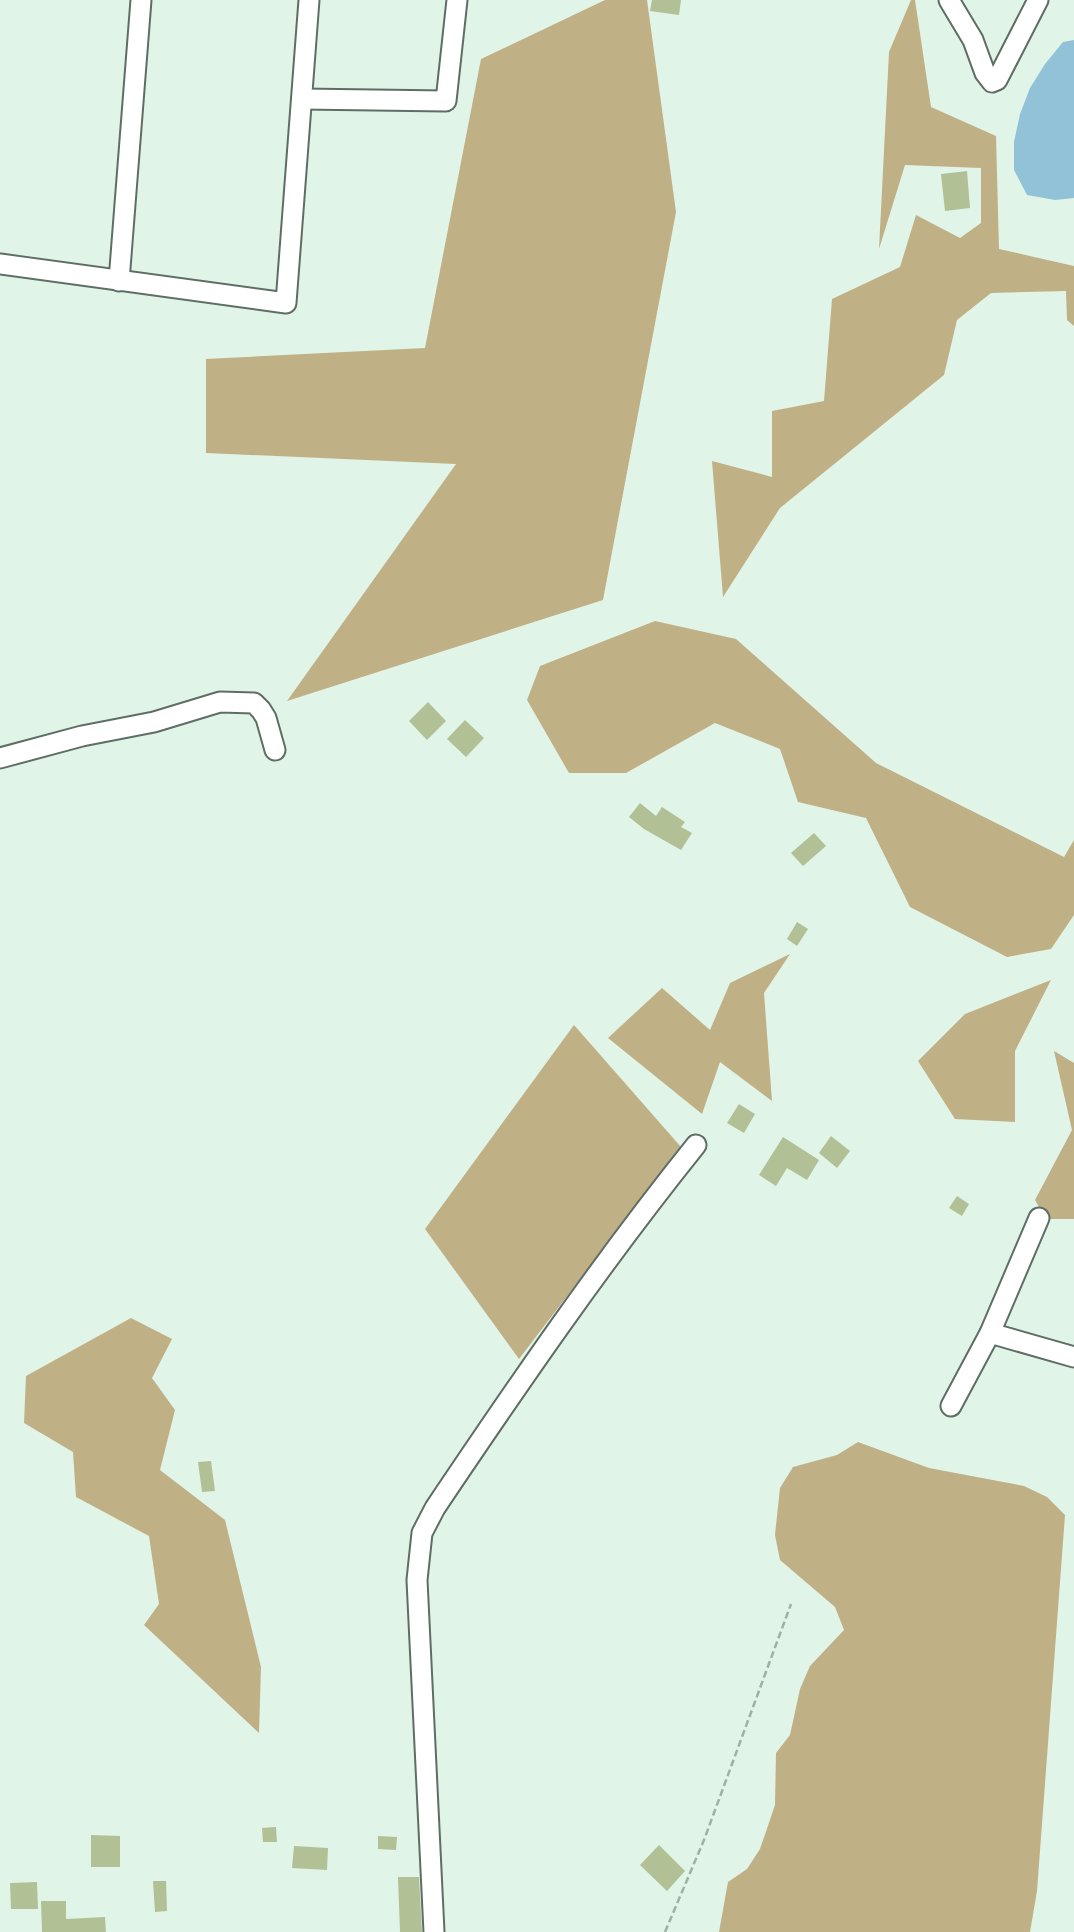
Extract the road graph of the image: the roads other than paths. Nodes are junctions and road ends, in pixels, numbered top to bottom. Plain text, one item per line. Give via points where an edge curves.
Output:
1 (141, 0) edge
2 (309, 0) edge
3 (457, 0) edge
4 (949, 0) edge
5 (1038, 0) edge
6 (302, 99) junction
7 (0, 264) edge
8 (119, 281) junction
9 (275, 750) dead end
10 (0, 758) edge
11 (696, 1145) dead end
12 (1039, 1218) dead end
13 (990, 1333) junction
14 (1074, 1357) edge
15 (951, 1406) dead end
16 (434, 1932) edge

1 - 8 street
2 - 6 street
3 - 6 street via 446,101
4 - 5 street via 992,82
6 - 8 street via 286,303
7 - 8 street
9 - 10 street via 261,710 254,703 220,702
11 - 16 street via 554,1332 422,1533 417,1580
12 - 13 street
13 - 14 street
13 - 15 street

